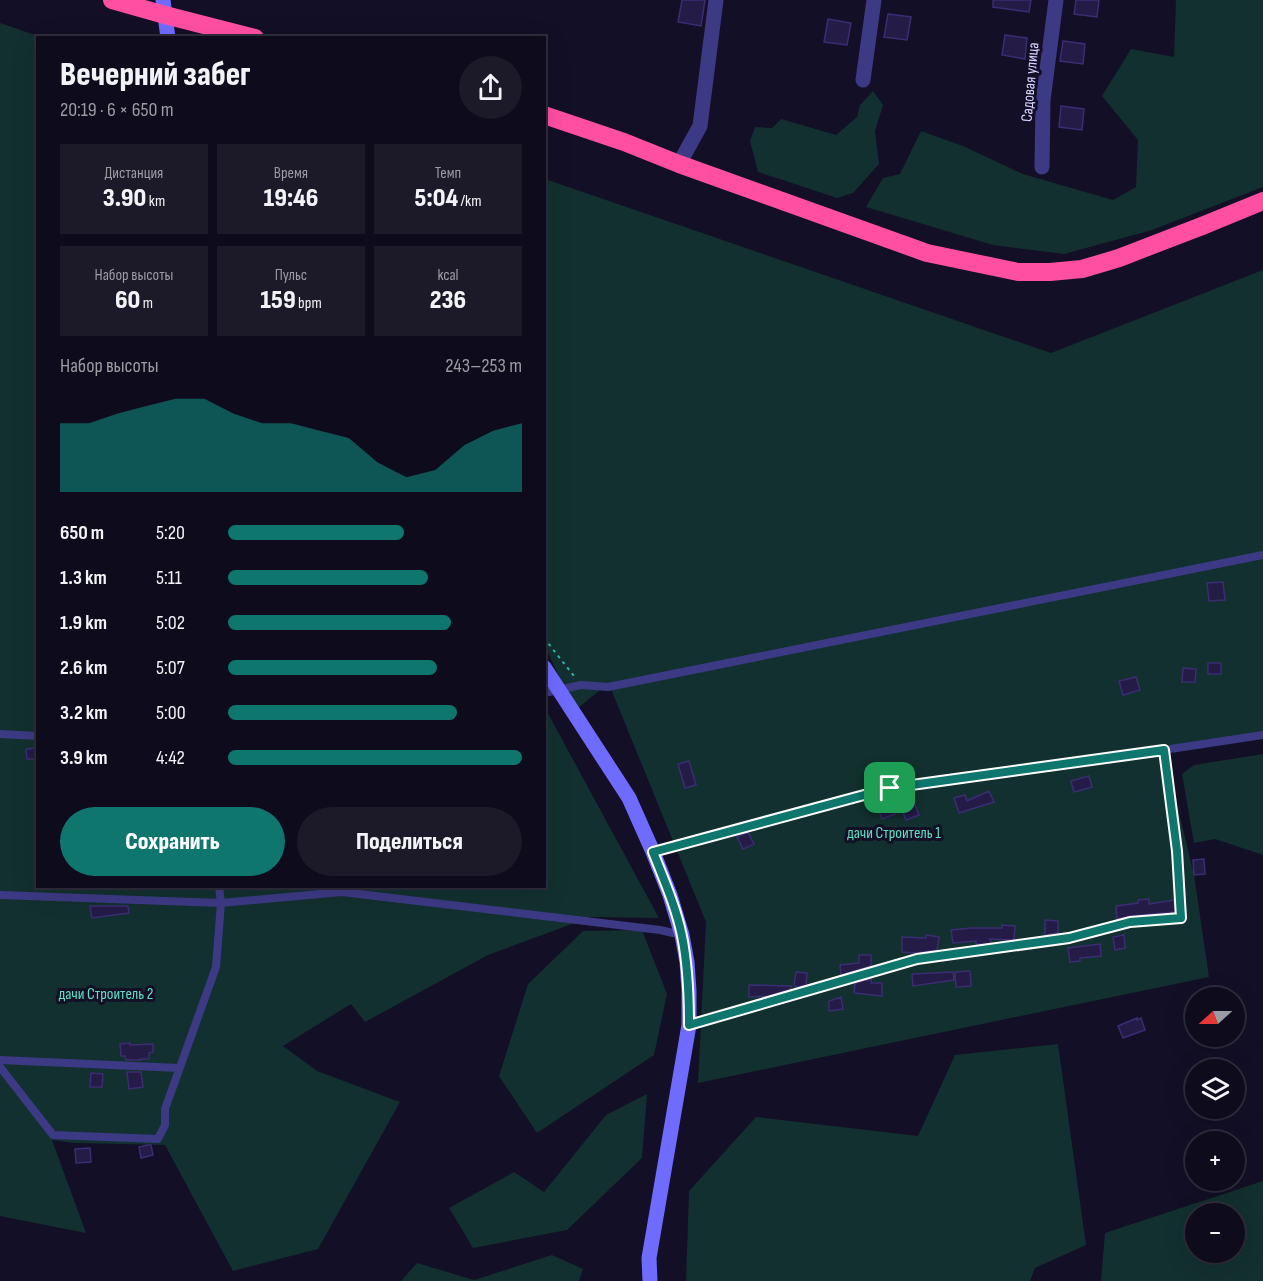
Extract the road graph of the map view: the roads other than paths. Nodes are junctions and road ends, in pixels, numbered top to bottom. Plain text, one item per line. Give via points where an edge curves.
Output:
1 (112, 0) edge
2 (716, 0) edge
3 (874, 0) edge
4 (1056, 0) edge
5 (164, 8) edge
6 (168, 36) edge
7 (249, 36) edge
8 (863, 80) dead end
9 (546, 116) edge
10 (679, 164) junction
11 (1042, 167) dead end
12 (1263, 201) edge
13 (1263, 555) edge
14 (546, 673) edge
15 (552, 692) edge
16 (0, 735) edge
17 (1263, 735) edge
18 (36, 736) edge
19 (1164, 750) junction
20 (653, 852) junction
21 (219, 888) edge
22 (0, 895) edge
23 (221, 903) junction
24 (682, 934) junction
25 (689, 1025) junction
26 (0, 1060) edge
27 (0, 1066) edge
28 (179, 1068) junction
29 (651, 1281) edge

1 - 5 highway
2 - 10 street via 700,126
3 - 8 street
4 - 11 street, Садовая улица via 1043,100
5 - 6 street
5 - 7 highway
9 - 10 highway
10 - 12 highway via 927,253 1018,272 1082,269 1110,261
13 - 15 lane via 608,687 581,685
14 - 15 street
15 - 20 street via 628,798
16 - 18 lane
17 - 19 lane
19 - 20 lane via 890,788
19 - 25 lane via 1181,918 1130,922 1069,938 917,959
20 - 24 street
21 - 23 lane
22 - 23 lane
23 - 24 lane via 342,892
23 - 28 lane via 216,967
24 - 25 street
25 - 29 street via 649,1258
26 - 28 lane
27 - 28 lane via 53,1135 158,1139

